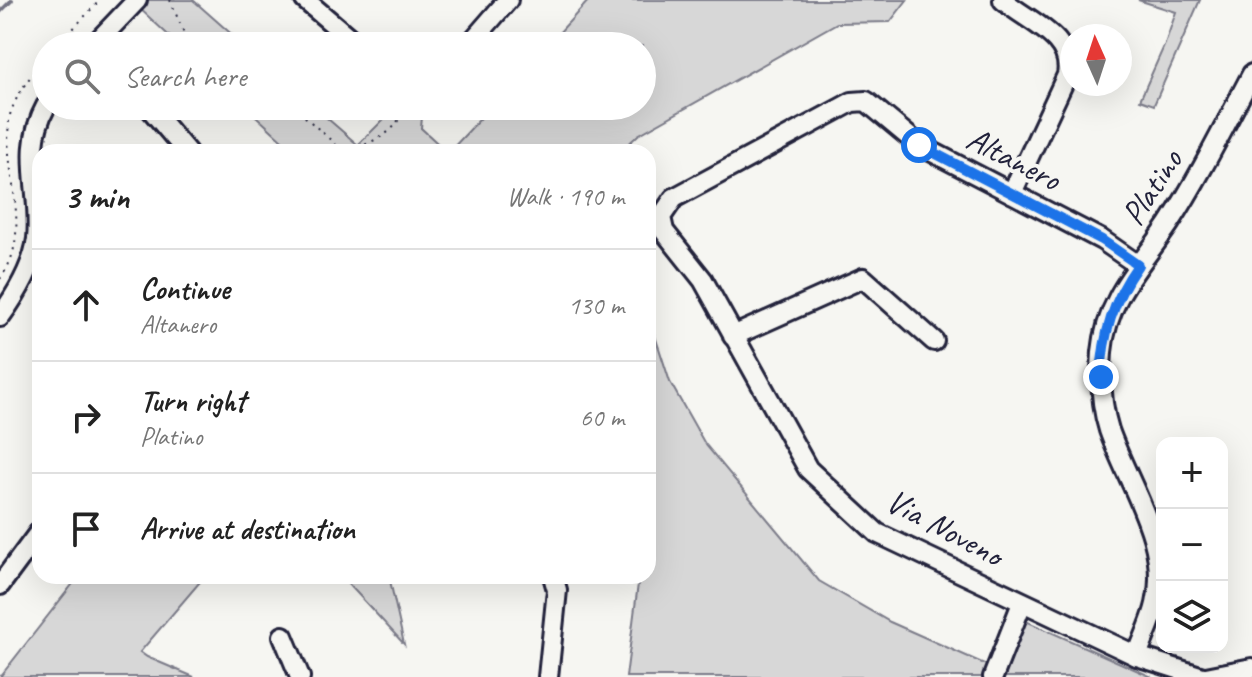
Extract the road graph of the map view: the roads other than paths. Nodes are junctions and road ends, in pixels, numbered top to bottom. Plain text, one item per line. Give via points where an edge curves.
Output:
1 (136, 0) edge
2 (305, 0) edge
3 (508, 0) edge
4 (1003, 0) edge
5 (106, 32) edge
6 (343, 32) edge
7 (480, 32) edge
8 (1252, 74) edge
9 (41, 120) edge
10 (160, 120) edge
11 (33, 144) edge
12 (180, 144) edge
13 (1012, 193) junction
14 (661, 217) joint
15 (32, 258) edge
16 (1138, 265) junction
17 (0, 317) edge
18 (733, 336) junction
19 (934, 341) dead end
20 (32, 542) edge
21 (555, 584) edge
22 (0, 585) edge
23 (1022, 603) junction
24 (283, 636) dead end
25 (1137, 656) junction
26 (1252, 668) edge
27 (300, 677) edge
28 (548, 677) edge
29 (993, 677) edge
30 (1204, 677) edge

1 - 5 street
2 - 6 street
3 - 7 street
4 - 13 street via 1064,46 1069,66
8 - 16 street, Platino via 1191,186
9 - 11 street
10 - 12 street
13 - 14 street, Altanero via 919,145 866,101 852,102 674,198
13 - 16 street, Altanero
14 - 18 street, Via Noveno via 664,231 703,280
15 - 17 street
16 - 25 street, Platino via 1110,315 1101,377 1109,430 1144,511 1158,571 1157,603
18 - 19 street via 863,278
18 - 23 street, Via Noveno via 808,469 877,533
20 - 22 street
21 - 28 street
23 - 25 street, Via Noveno
23 - 29 street
24 - 27 street
25 - 30 street, Via Noveno
26 - 30 street, Via Noveno

